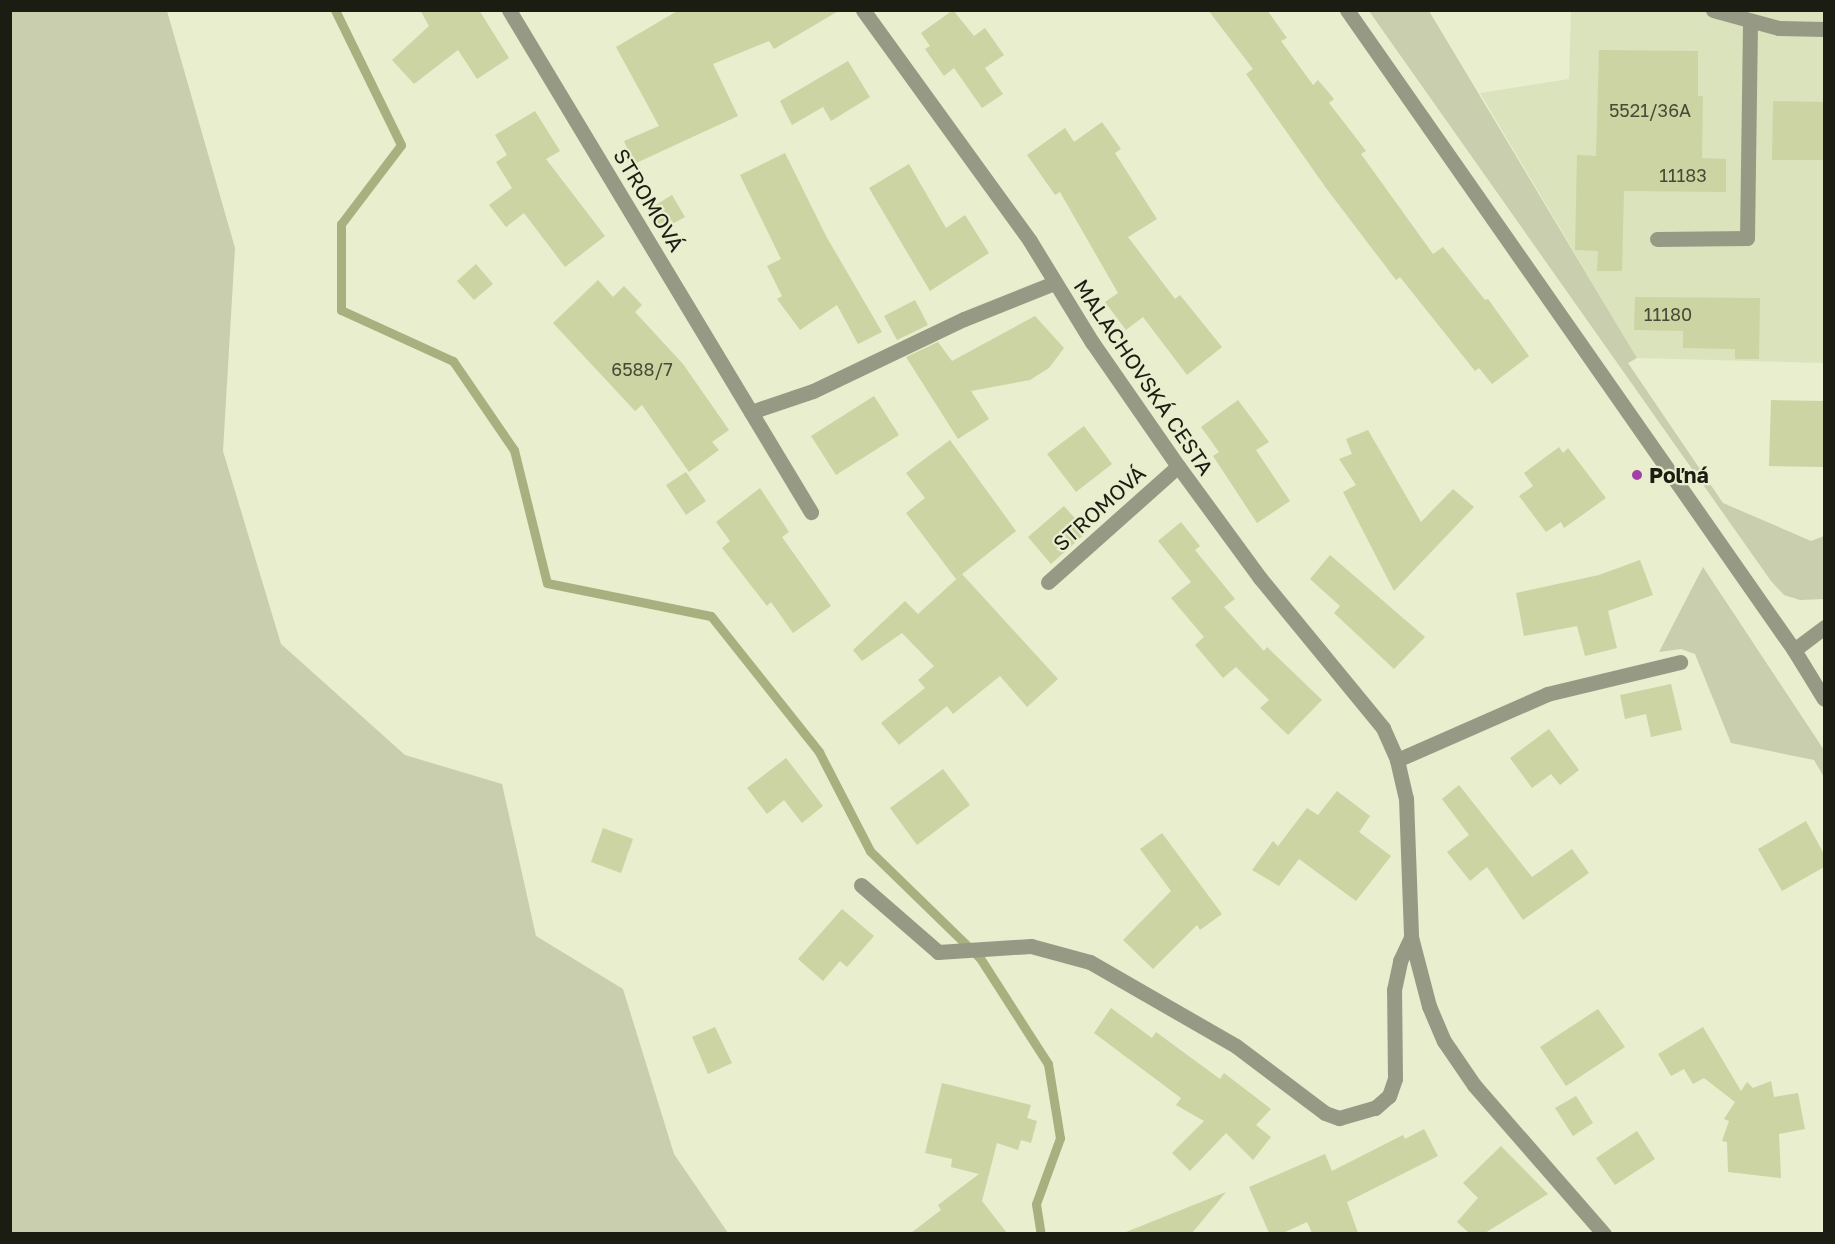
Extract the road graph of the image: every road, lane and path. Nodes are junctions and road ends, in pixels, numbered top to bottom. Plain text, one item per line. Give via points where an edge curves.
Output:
1 (509, 10) edge
2 (863, 10) edge
3 (1347, 10) edge
4 (1713, 10) edge
5 (1750, 22) junction
6 (1824, 29) edge
7 (1657, 239) dead end
8 (1054, 283) junction
9 (751, 412) junction
10 (1178, 466) junction
11 (811, 512) dead end
12 (1048, 582) dead end
13 (1824, 627) edge
14 (1794, 650) junction
15 (1680, 662) dead end
16 (1824, 699) edge
17 (1397, 760) junction
18 (861, 885) dead end
19 (1411, 937) junction
20 (1604, 1233) edge

1 - 9 street, STROMOVÁ
2 - 8 street, MALACHOVSKÁ CESTA via 1030,241
3 - 14 street
4 - 5 street
5 - 6 street via 1802,30
5 - 7 street via 1747,238
8 - 9 street via 964,319 813,391
8 - 10 street, MALACHOVSKÁ CESTA
9 - 11 street, STROMOVÁ
10 - 12 street, STROMOVÁ
10 - 17 street, MALACHOVSKÁ CESTA via 1260,578 1376,719
13 - 14 street
14 - 16 street
15 - 17 street via 1547,694
17 - 19 street, MALACHOVSKÁ CESTA via 1406,798
18 - 19 street, MALACHOVSKÁ CESTA via 939,952 1031,946 1090,963 1236,1046 1325,1113 1339,1118 1375,1108 1389,1096 1395,1079 1394,990 1400,961
19 - 20 street, MALACHOVSKÁ CESTA via 1429,1006 1444,1041 1474,1085

